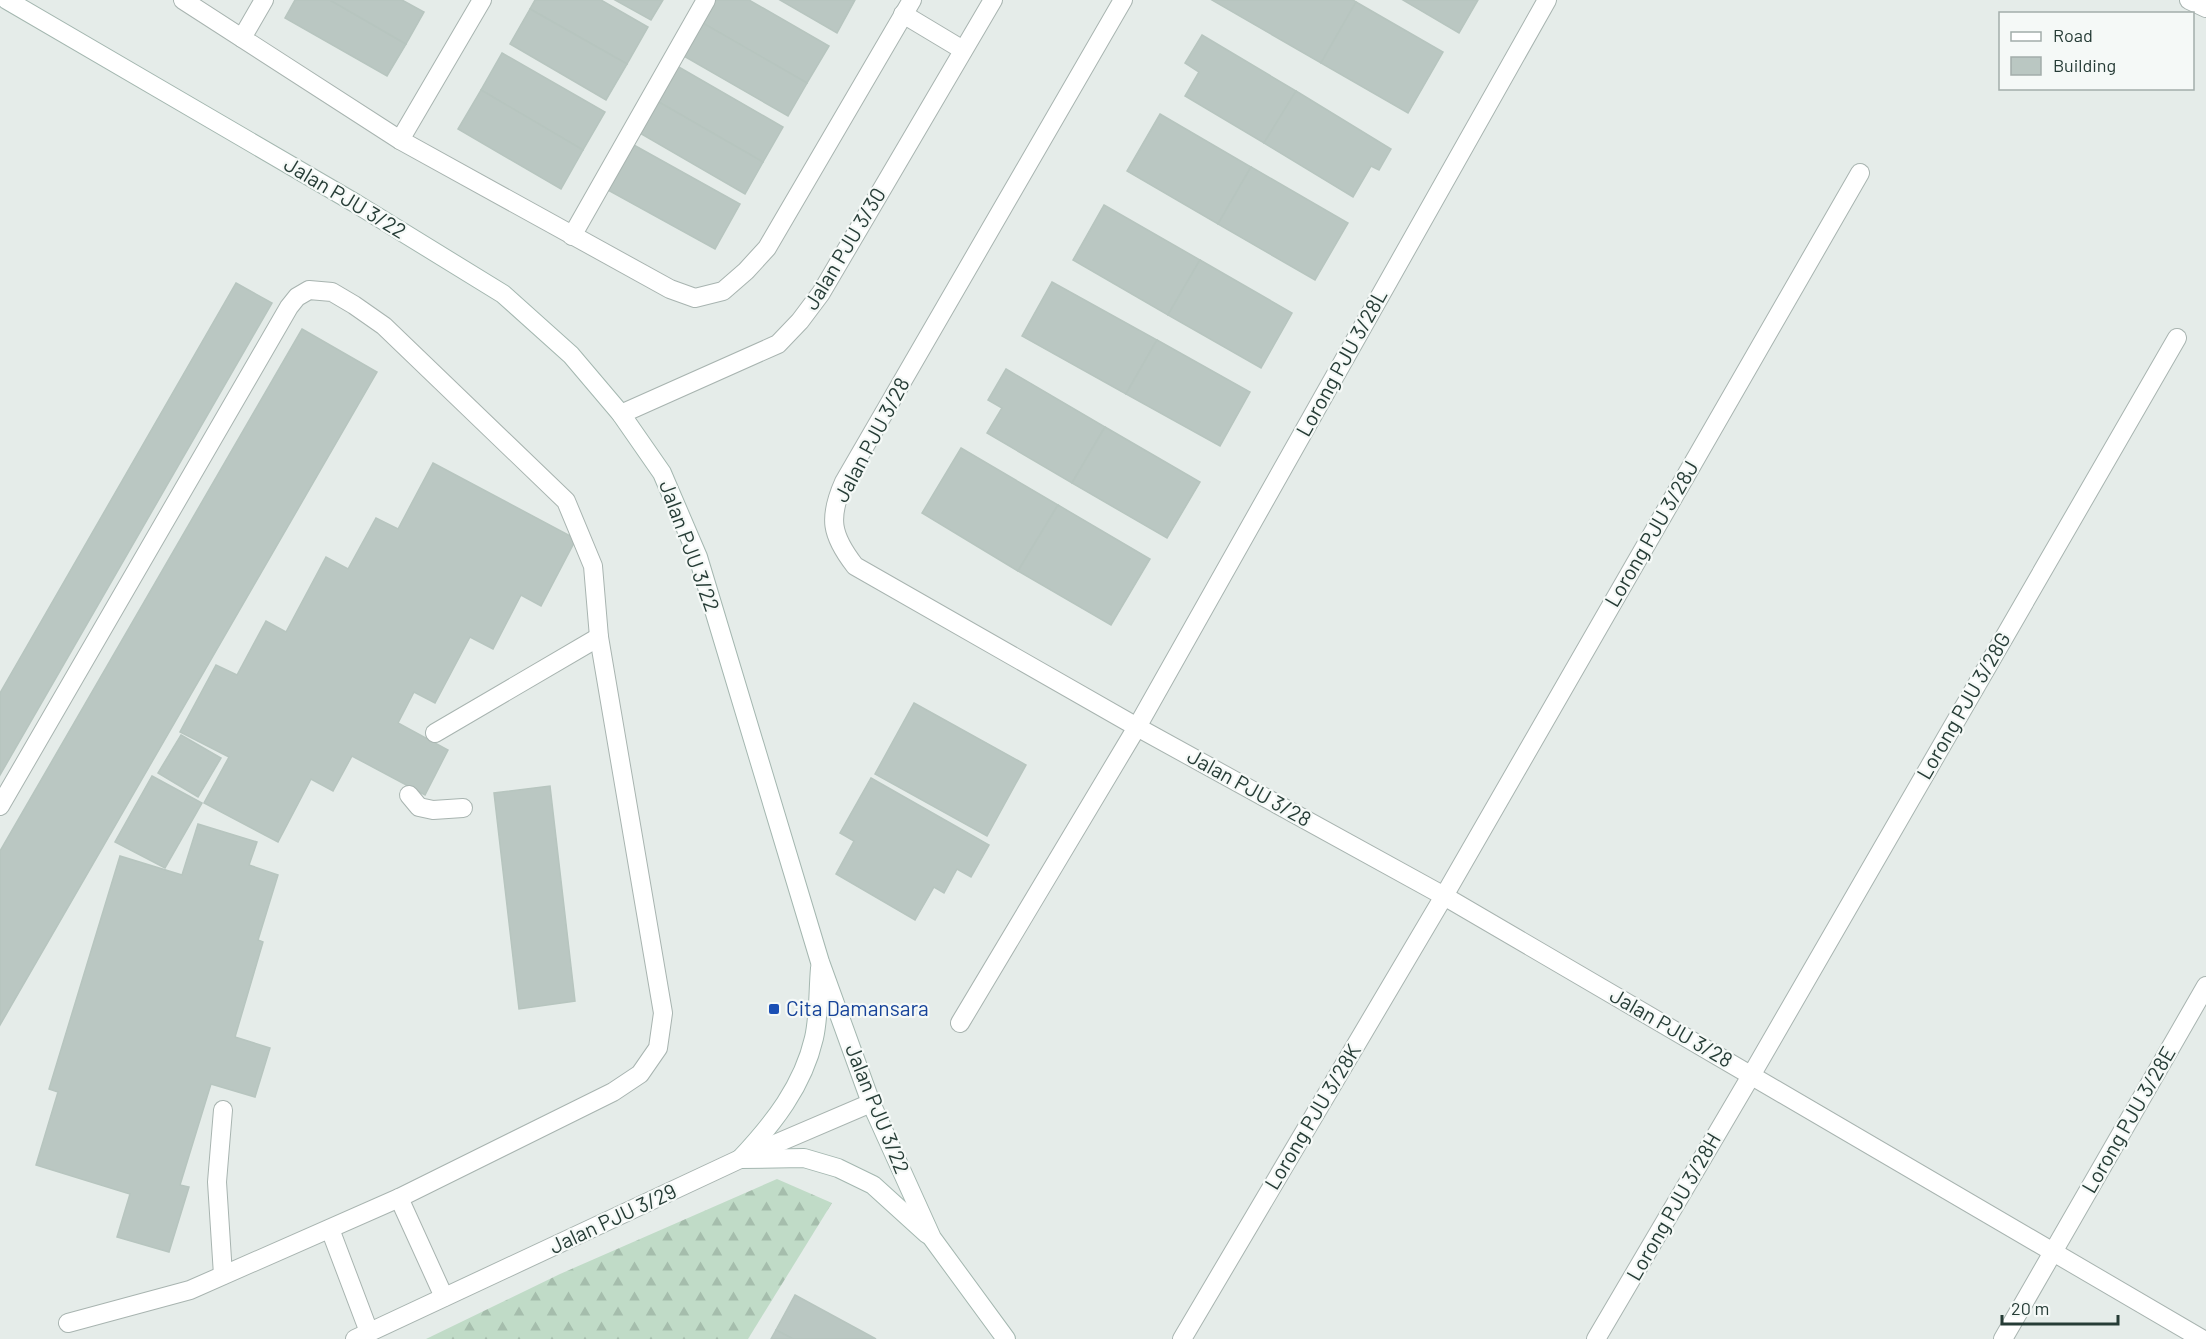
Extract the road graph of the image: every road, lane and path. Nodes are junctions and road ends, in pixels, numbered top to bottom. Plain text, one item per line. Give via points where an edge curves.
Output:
1 (7, 0) edge
2 (183, 0) edge
3 (264, 0) edge
4 (482, 0) edge
5 (706, 0) edge
6 (993, 0) edge
7 (1123, 0) edge
8 (1547, 0) edge
9 (2188, 0) edge
10 (908, 7) edge
11 (2206, 9) edge
12 (242, 38) junction
13 (963, 50) junction
14 (400, 140) junction
15 (1860, 173) dead end
16 (572, 236) junction
17 (2177, 338) dead end
18 (621, 414) junction
19 (599, 637) junction
20 (1137, 727) junction
21 (435, 733) dead end
22 (409, 795) dead end
23 (0, 806) edge
24 (463, 808) dead end
25 (1444, 896) junction
26 (820, 962) junction
27 (2206, 987) edge
28 (960, 1023) dead end
29 (1752, 1074) junction
30 (871, 1102) junction
31 (223, 1110) dead end
32 (740, 1159) junction
33 (399, 1198) junction
34 (330, 1229) junction
35 (932, 1238) junction
36 (2053, 1253) junction
37 (223, 1275) junction
38 (444, 1297) junction
39 (68, 1323) dead end
40 (362, 1336) edge
41 (1006, 1339) edge
42 (1182, 1339) edge
43 (1596, 1339) edge
44 (2003, 1339) edge
45 (2202, 1339) edge

1 - 18 street, Jalan PJU 3/22 via 503,294 571,355
2 - 12 street
3 - 12 street
4 - 14 street
5 - 16 street
6 - 13 street, Jalan PJU 3/30
7 - 20 street, Jalan PJU 3/28 via 844,482 835,503 834,526 841,548 855,566
8 - 20 street, Lorong PJU 3/28L
9 - 11 street
10 - 13 street
10 - 16 street via 767,248 723,291 695,298 670,289
12 - 14 street
13 - 18 street, Jalan PJU 3/30 via 821,294 800,321 778,344
14 - 16 street
15 - 25 street, Lorong PJU 3/28J
17 - 29 street, Lorong PJU 3/28G
18 - 26 street, Jalan PJU 3/22 via 662,473 698,558
19 - 21 street
19 - 23 street via 593,566 566,501 384,326 332,292 309,290 289,307
19 - 33 street via 663,1014 658,1048 640,1074 613,1092
20 - 25 street, Jalan PJU 3/28
20 - 28 street, Lorong PJU 3/28L
22 - 24 street via 419,807
25 - 29 street, Jalan PJU 3/28
25 - 42 street, Lorong PJU 3/28K
26 - 30 street, Jalan PJU 3/22
26 - 32 street via 814,1036 805,1068 767,1130
27 - 36 street, Lorong PJU 3/28E
29 - 36 street, Jalan PJU 3/28
29 - 43 street, Lorong PJU 3/28H
30 - 32 street, Jalan PJU 3/29
30 - 35 street, Jalan PJU 3/22
31 - 37 street via 217,1182
32 - 35 street via 804,1158 838,1168 873,1185
32 - 38 street, Jalan PJU 3/29
33 - 34 street
33 - 38 street
34 - 37 street
34 - 40 street
35 - 41 street, Jalan PJU 3/22
36 - 44 street, Lorong PJU 3/28E
36 - 45 street, Jalan PJU 3/28
37 - 39 street via 190,1290
38 - 40 street, Jalan PJU 3/29

